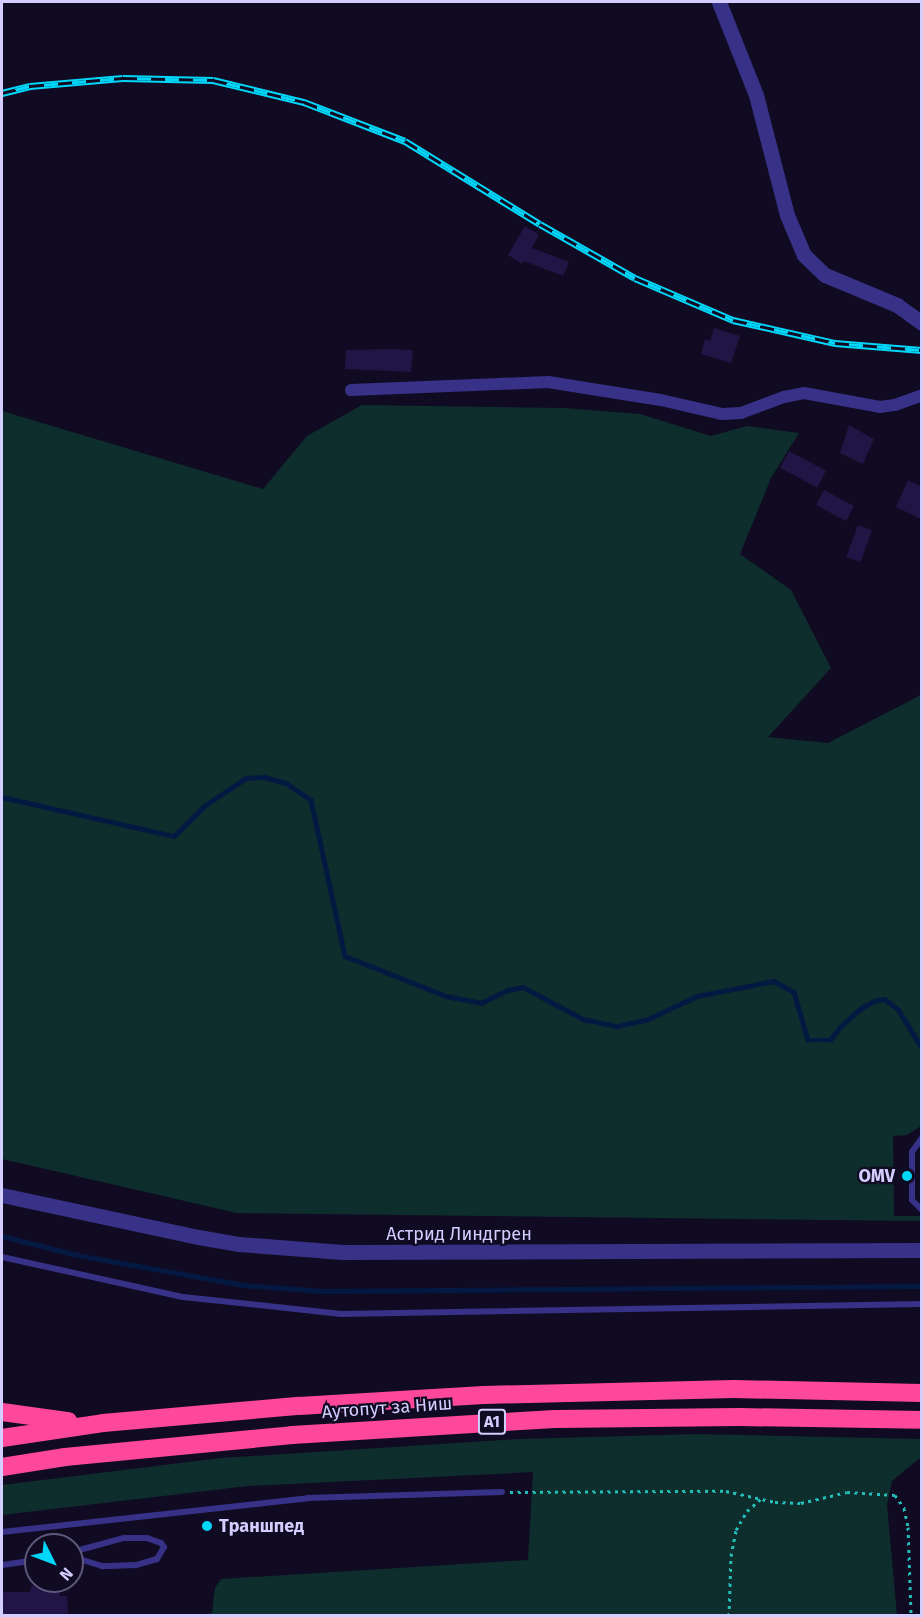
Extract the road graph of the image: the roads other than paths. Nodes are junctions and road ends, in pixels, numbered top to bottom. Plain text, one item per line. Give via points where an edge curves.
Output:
1 (719, 2) edge
2 (921, 323) edge
3 (351, 390) dead end
4 (921, 395) edge
5 (921, 1138) edge
6 (2, 1195) edge
7 (921, 1210) edge
8 (921, 1250) edge
9 (2, 1257) edge
10 (921, 1304) edge
11 (921, 1393) edge
12 (2, 1412) edge
13 (921, 1420) edge
14 (103, 1423) junction
15 (2, 1438) edge
16 (2, 1467) edge
17 (502, 1492) road end
18 (2, 1532) edge
19 (84, 1549) edge
20 (84, 1561) edge
21 (24, 1562) edge
22 (2, 1565) edge

1 - 2 street via 756,95 787,215 804,255 825,275 897,305
3 - 4 street via 548,382 722,414 741,413 804,393 880,407
5 - 7 lane via 912,1152 912,1200
6 - 8 street, Астрид Линдгрен via 239,1244 343,1252
9 - 10 lane via 183,1297 341,1314
11 - 14 highway, Аутопут за Ниш / A1 via 734,1389 483,1395
12 - 14 highway
13 - 16 highway, Аутопут за Ниш / A1 via 555,1419 292,1435 65,1457
14 - 15 highway, Аутопут за Ниш / A1
17 - 18 lane via 308,1498
19 - 20 lane via 147,1538 164,1547 157,1559 136,1565 102,1566
21 - 22 lane

